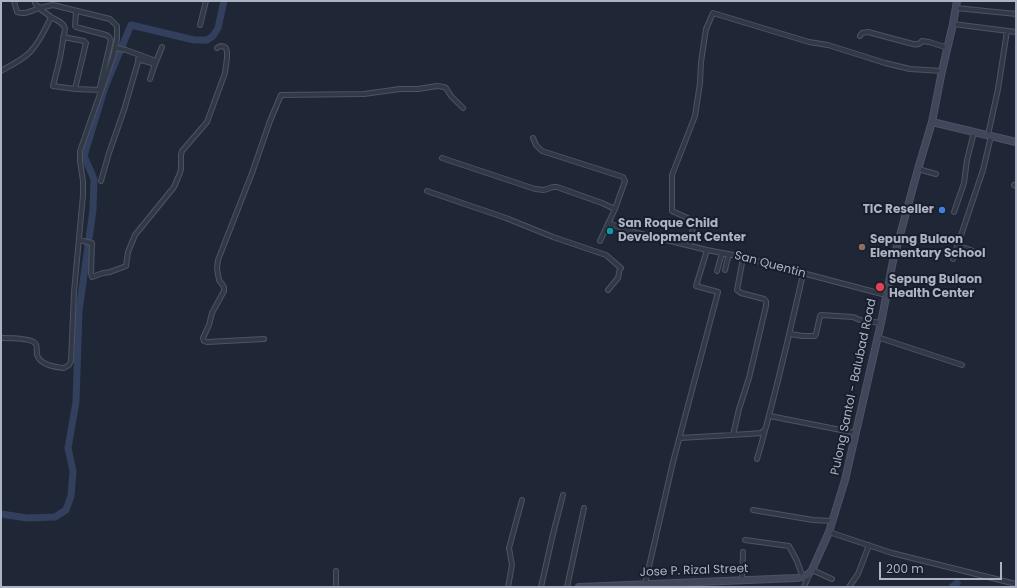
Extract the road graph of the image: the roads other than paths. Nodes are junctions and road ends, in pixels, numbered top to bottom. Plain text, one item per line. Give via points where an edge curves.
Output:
1 (14, 1) edge
2 (35, 1) edge
3 (206, 1) edge
4 (957, 1) edge
5 (39, 8) junction
6 (956, 8) junction
7 (76, 11) junction
8 (1016, 14) edge
9 (51, 17) junction
10 (953, 24) junction
11 (200, 25) dead end
12 (1007, 31) junction
13 (1016, 32) edge
14 (860, 36) dead end
15 (63, 37) junction
16 (162, 47) dead end
17 (117, 48) junction
18 (217, 48) dead end
19 (948, 48) junction
20 (139, 57) junction
21 (156, 62) junction
22 (1, 70) edge
23 (942, 71) junction
24 (150, 79) dead end
25 (75, 89) junction
26 (100, 91) junction
27 (463, 108) dead end
28 (932, 122) junction
29 (974, 132) junction
30 (990, 136) junction
31 (533, 138) dead end
32 (1016, 142) edge
33 (442, 158) dead end
34 (918, 169) junction
35 (936, 174) dead end
36 (101, 181) dead end
37 (427, 191) dead end
38 (615, 209) junction
39 (954, 212) dead end
40 (608, 223) junction
41 (81, 240) junction
42 (600, 241) dead end
43 (690, 245) junction
44 (957, 245) junction
45 (707, 250) junction
46 (973, 251) dead end
47 (722, 253) junction
48 (729, 254) junction
49 (744, 258) junction
50 (953, 259) dead end
51 (725, 270) dead end
52 (717, 271) dead end
53 (803, 274) junction
54 (608, 290) dead end
55 (886, 295) junction
56 (881, 323) junction
57 (790, 334) junction
58 (877, 337) junction
59 (1, 338) edge
60 (264, 339) dead end
61 (962, 365) dead end
62 (770, 416) junction
63 (766, 430) junction
64 (856, 433) junction
65 (733, 435) junction
66 (680, 438) junction
67 (757, 460) dead end
68 (563, 496) dead end
69 (522, 500) dead end
70 (584, 508) dead end
71 (754, 510) dead end
72 (832, 521) junction
73 (829, 532) junction
74 (744, 540) dead end
75 (870, 545) junction
76 (743, 552) dead end
77 (336, 571) dead end
78 (808, 574) junction
79 (832, 579) dead end
80 (742, 580) junction
81 (645, 584) junction
82 (1016, 584) edge
83 (617, 586) edge
84 (336, 587) edge
85 (508, 587) edge
86 (541, 587) edge
87 (567, 587) edge
88 (579, 587) edge
89 (804, 587) edge
90 (849, 587) edge

1 - 5 street via 18,13 28,13
2 - 5 street
3 - 11 street
4 - 6 street, Pulong Santol - Balubad Road
5 - 7 street via 53,5
5 - 9 street
6 - 8 street
6 - 10 street, Pulong Santol - Balubad Road
7 - 17 street via 114,22 117,30
7 - 26 street via 76,27 106,35 111,40
9 - 15 street via 64,26
9 - 22 street via 30,52
10 - 12 street
10 - 19 street, Pulong Santol - Balubad Road
12 - 13 street
12 - 30 street
14 - 19 street via 868,32 916,45 922,41
15 - 25 street via 86,43
15 - 25 street via 53,86
16 - 21 street
17 - 20 street
17 - 26 street
18 - 41 street via 223,46 228,52 222,83 208,119 182,152 180,174 174,187 135,235 126,266 92,277 92,243
19 - 23 street, Pulong Santol - Balubad Road
20 - 21 street
20 - 36 street
21 - 24 street
23 - 28 street, Pulong Santol - Balubad Road
23 - 43 street via 910,69 713,13 706,29 695,116 672,175 672,211 694,221
25 - 26 street
26 - 41 street via 79,154 83,181
27 - 60 street via 446,88 437,86 364,94 281,95 218,260 219,280 224,291 203,338 207,342
28 - 29 street
28 - 34 street, Pulong Santol - Balubad Road
29 - 30 street
29 - 39 street via 966,160 964,183
30 - 32 street
30 - 44 street via 983,170
31 - 38 street via 542,151 623,177 625,181
33 - 38 street via 535,190 557,187
34 - 35 street
34 - 55 street, Pulong Santol - Balubad Road via 893,259
37 - 54 street via 606,255 621,268 618,278
38 - 40 street
40 - 42 street
40 - 43 street, San Quentin via 633,232
41 - 59 street via 69,365 62,368 43,362 32,341
43 - 45 street, San Quentin
44 - 46 street
44 - 50 street
45 - 47 street, San Quentin
45 - 66 street via 696,286 718,292
47 - 48 street, San Quentin
47 - 52 street
48 - 49 street, San Quentin
48 - 51 street
49 - 53 street, San Quentin
49 - 65 street via 737,290 767,302
53 - 55 street, San Quentin
53 - 57 street
55 - 56 street, Pulong Santol - Balubad Road
56 - 57 street via 821,314 815,336
56 - 58 street, Pulong Santol - Balubad Road
57 - 62 street
58 - 61 street
58 - 64 street, Pulong Santol - Balubad Road
62 - 63 street
62 - 64 street
63 - 65 street via 761,433
63 - 67 street
64 - 72 street, Pulong Santol - Balubad Road
65 - 66 street
66 - 81 street
68 - 86 street
69 - 85 street via 509,548 512,565
70 - 87 street
71 - 72 street
72 - 73 street, Pulong Santol - Balubad Road
73 - 75 street
73 - 78 street, Pulong Santol - Balubad Road
74 - 78 street via 789,546
75 - 82 street via 892,553
75 - 90 street via 858,574
76 - 80 street
77 - 84 street
78 - 79 street
78 - 80 street, Jose P. Rizal Street
78 - 89 street
80 - 81 street, Jose P. Rizal Street
81 - 83 street, Jose P. Rizal Street
83 - 88 street, Jose P. Rizal Street

